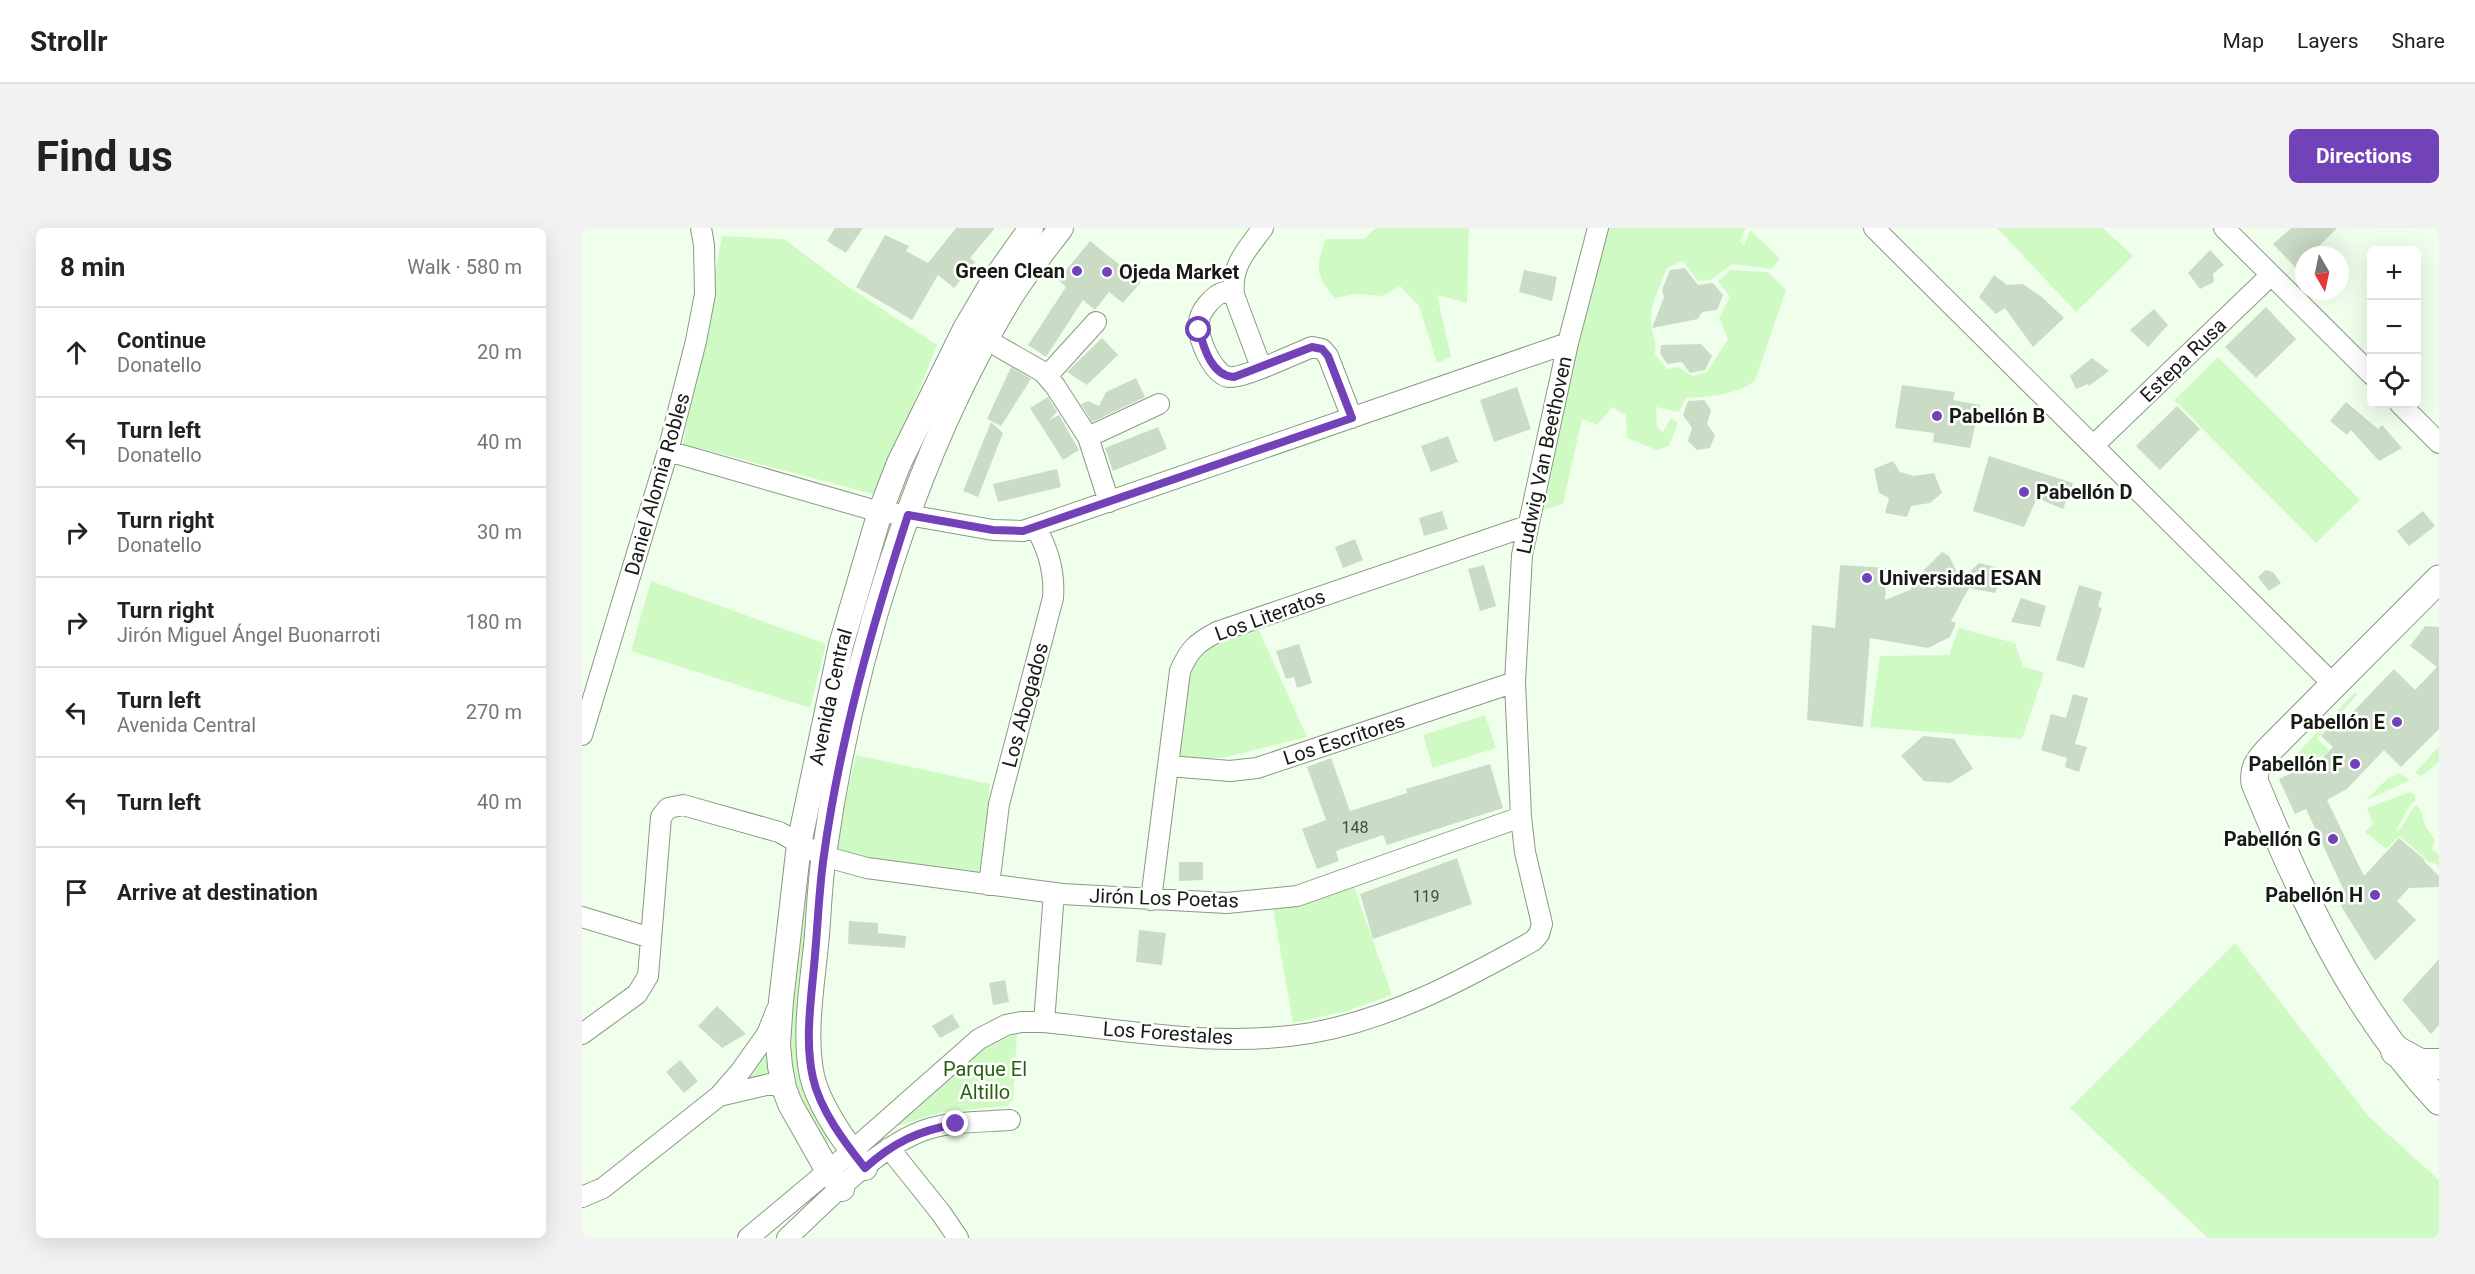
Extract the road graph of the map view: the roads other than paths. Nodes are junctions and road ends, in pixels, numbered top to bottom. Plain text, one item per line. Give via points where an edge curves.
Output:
1 (701, 228) edge
2 (1031, 228) edge
3 (1061, 228) edge
4 (1263, 228) edge
5 (1598, 228) edge
6 (1874, 228) edge
7 (2224, 228) edge
8 (2271, 275) junction
9 (1234, 295) junction
10 (1095, 322) dead end
11 (987, 340) junction
12 (1568, 343) junction
13 (1261, 367) junction
14 (2367, 370) edge
15 (1047, 376) junction
16 (1159, 404) dead end
17 (2404, 408) edge
18 (1352, 418) junction
19 (1088, 437) junction
20 (2439, 443) edge
21 (2094, 445) junction
22 (668, 451) junction
23 (1109, 502) junction
24 (880, 512) junction
25 (908, 515) junction
26 (1527, 526) junction
27 (1036, 528) junction
28 (2439, 579) edge
29 (1515, 682) junction
30 (2333, 684) junction
31 (582, 735) edge
32 (1169, 766) junction
33 (1521, 817) junction
34 (799, 844) junction
35 (824, 856) junction
36 (989, 885) junction
37 (1054, 893) junction
38 (1151, 900) junction
39 (582, 916) edge
40 (1539, 934) joint
41 (651, 938) junction
42 (781, 1001) junction
43 (1044, 1022) junction
44 (582, 1034) edge
45 (2396, 1051) junction
46 (2439, 1064) edge
47 (784, 1088) junction
48 (719, 1096) junction
49 (2439, 1101) edge
50 (1010, 1120) dead end
51 (889, 1149) junction
52 (858, 1160) junction
53 (835, 1180) junction
54 (582, 1197) edge
55 (748, 1238) edge
56 (787, 1238) edge
57 (958, 1238) edge

1 - 22 street, Daniel Alomia Robles via 705,294
2 - 24 street, Avenida Central via 992,283 950,356
3 - 11 street, Avenida Central via 1014,293
4 - 9 street via 1237,264
5 - 12 street, Ludwig Van Beethoven
6 - 21 street
7 - 8 street
8 - 14 street
8 - 21 street, Estepa Rusa
9 - 13 street
9 - 13 street via 1224,292 1210,302 1200,318 1201,338 1219,374 1234,377
10 - 15 street
11 - 15 street
11 - 25 street, Avenida Central
12 - 18 street
12 - 26 street, Ludwig Van Beethoven
13 - 18 street via 1312,347 1322,349
15 - 19 street
16 - 19 street
17 - 20 street
18 - 23 street
19 - 23 street
21 - 30 street
22 - 24 street
22 - 31 street, Daniel Alomia Robles
23 - 27 street
24 - 25 street
24 - 34 street, Avenida Central via 841,645
25 - 27 street via 1002,532
25 - 35 street, Avenida Central via 866,651 842,752
26 - 29 street, Ludwig Van Beethoven
26 - 32 street, Los Literatos via 1199,641 1180,671
27 - 36 street, Los Abogados via 1053,575 1053,598 999,804
28 - 30 main road
29 - 32 street, Los Escritores via 1257,768 1230,771
29 - 33 street, Ludwig Van Beethoven
30 - 45 main road via 2258,761 2255,783 2290,868 2332,952
32 - 38 street, Los Literatos
33 - 38 street, Jirón Los Poetas via 1297,896 1227,903
33 - 40 street, Ludwig Van Beethoven via 1525,852 1541,912
34 - 35 street, Jirón Los Poetas
34 - 41 street, Jirón Los Poetas via 779,832 683,805 668,808 661,817
34 - 42 street, Avenida Central
35 - 36 street, Jirón Los Poetas via 867,868
35 - 52 street, Avenida Central via 810,1060 818,1094
36 - 37 street, Jirón Los Poetas
37 - 38 street, Jirón Los Poetas
37 - 43 street
39 - 41 street
40 - 43 street, Los Forestales via 1457,983 1359,1021 1312,1033 1227,1039
41 - 44 street, Jirón Los Poetas via 648,976 637,994
42 - 47 street, Avenida Central via 778,1044
42 - 48 street via 767,1034
43 - 52 street, Los Forestales via 1006,1025 979,1039
45 - 46 main road via 2420,1064
45 - 49 main road
47 - 48 street via 770,1084
47 - 53 street, Avenida Central via 804,1131
48 - 54 street via 603,1188
50 - 51 street via 929,1129
51 - 52 street
51 - 57 street
52 - 53 street
53 - 55 street
53 - 56 street

